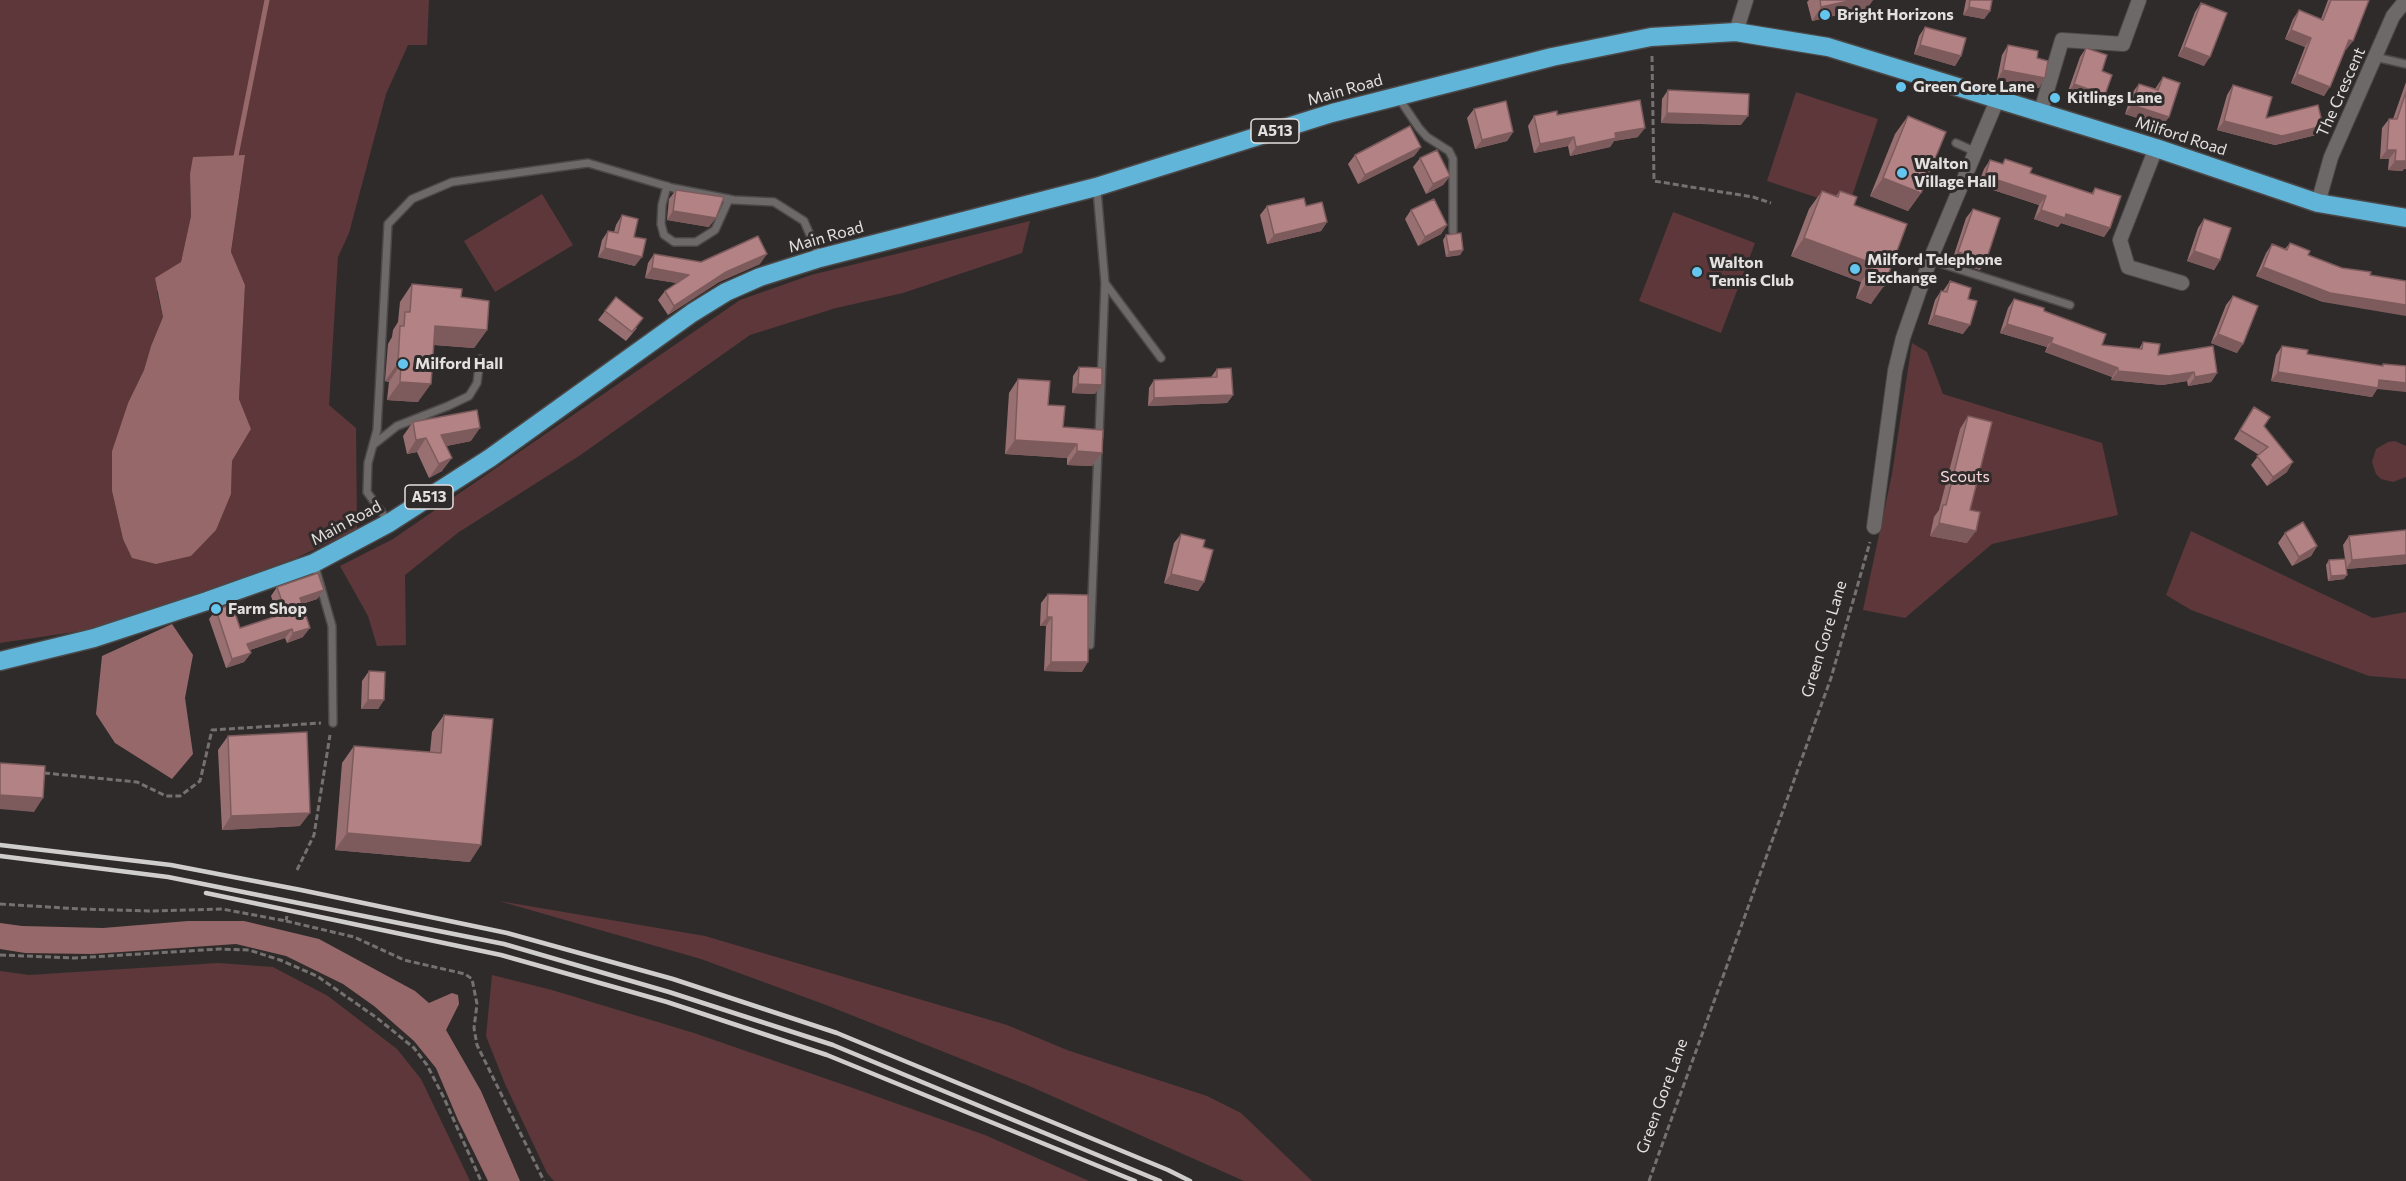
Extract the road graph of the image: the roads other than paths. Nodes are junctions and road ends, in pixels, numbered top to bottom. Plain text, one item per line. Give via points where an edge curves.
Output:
1 (1745, 0) edge
2 (2139, 0) edge
3 (2406, 0) edge
4 (1736, 32) junction
5 (2375, 57) junction
6 (2406, 64) edge
7 (1397, 96) junction
8 (1998, 98) junction
9 (2041, 111) junction
10 (1956, 143) dead end
11 (2157, 148) junction
12 (1976, 152) junction
13 (667, 186) junction
14 (1096, 188) junction
15 (729, 199) junction
16 (2318, 203) junction
17 (2406, 218) edge
18 (1453, 231) dead end
19 (820, 258) junction
20 (1930, 260) junction
21 (1105, 283) junction
22 (2182, 283) dead end
23 (2070, 305) dead end
24 (1161, 358) dead end
25 (480, 359) dead end
26 (373, 445) junction
27 (389, 523) junction
28 (1874, 527) road end
29 (314, 563) junction
30 (1090, 645) edge
31 (0, 661) edge
32 (333, 723) road end

1 - 4 street
2 - 9 street via 2122,44 2062,40
3 - 5 street, The Crescent via 2393,16
4 - 7 highway, Main Road / A513 via 1651,37
4 - 8 highway, Milford Road / A513 via 1828,47
5 - 6 lane
5 - 16 street, The Crescent via 2331,157
7 - 14 highway, Main Road / A513
7 - 18 lane via 1427,137 1449,151 1453,159
8 - 9 highway, Milford Road / A513
8 - 12 street
9 - 11 highway, Milford Road / A513
10 - 12 lane
11 - 16 highway, Milford Road / A513
11 - 22 street via 2120,240 2128,267
12 - 20 street
13 - 15 lane
13 - 15 lane via 661,224 664,235 674,242 696,242 715,230
13 - 26 lane via 588,163 452,182 412,199 388,224
14 - 19 highway, Main Road / A513
14 - 21 lane
15 - 19 lane via 774,202 804,221
16 - 17 highway, Milford Road / A513
19 - 27 highway, Main Road / A513 via 726,292 490,458
20 - 23 lane
20 - 28 street via 1914,300 1895,371
21 - 24 lane
21 - 30 lane
25 - 26 lane via 477,383 469,396 397,426
26 - 27 lane via 367,492
27 - 29 highway, Main Road / A513
29 - 31 highway, Main Road / A513 via 94,638
29 - 32 lane via 332,626

